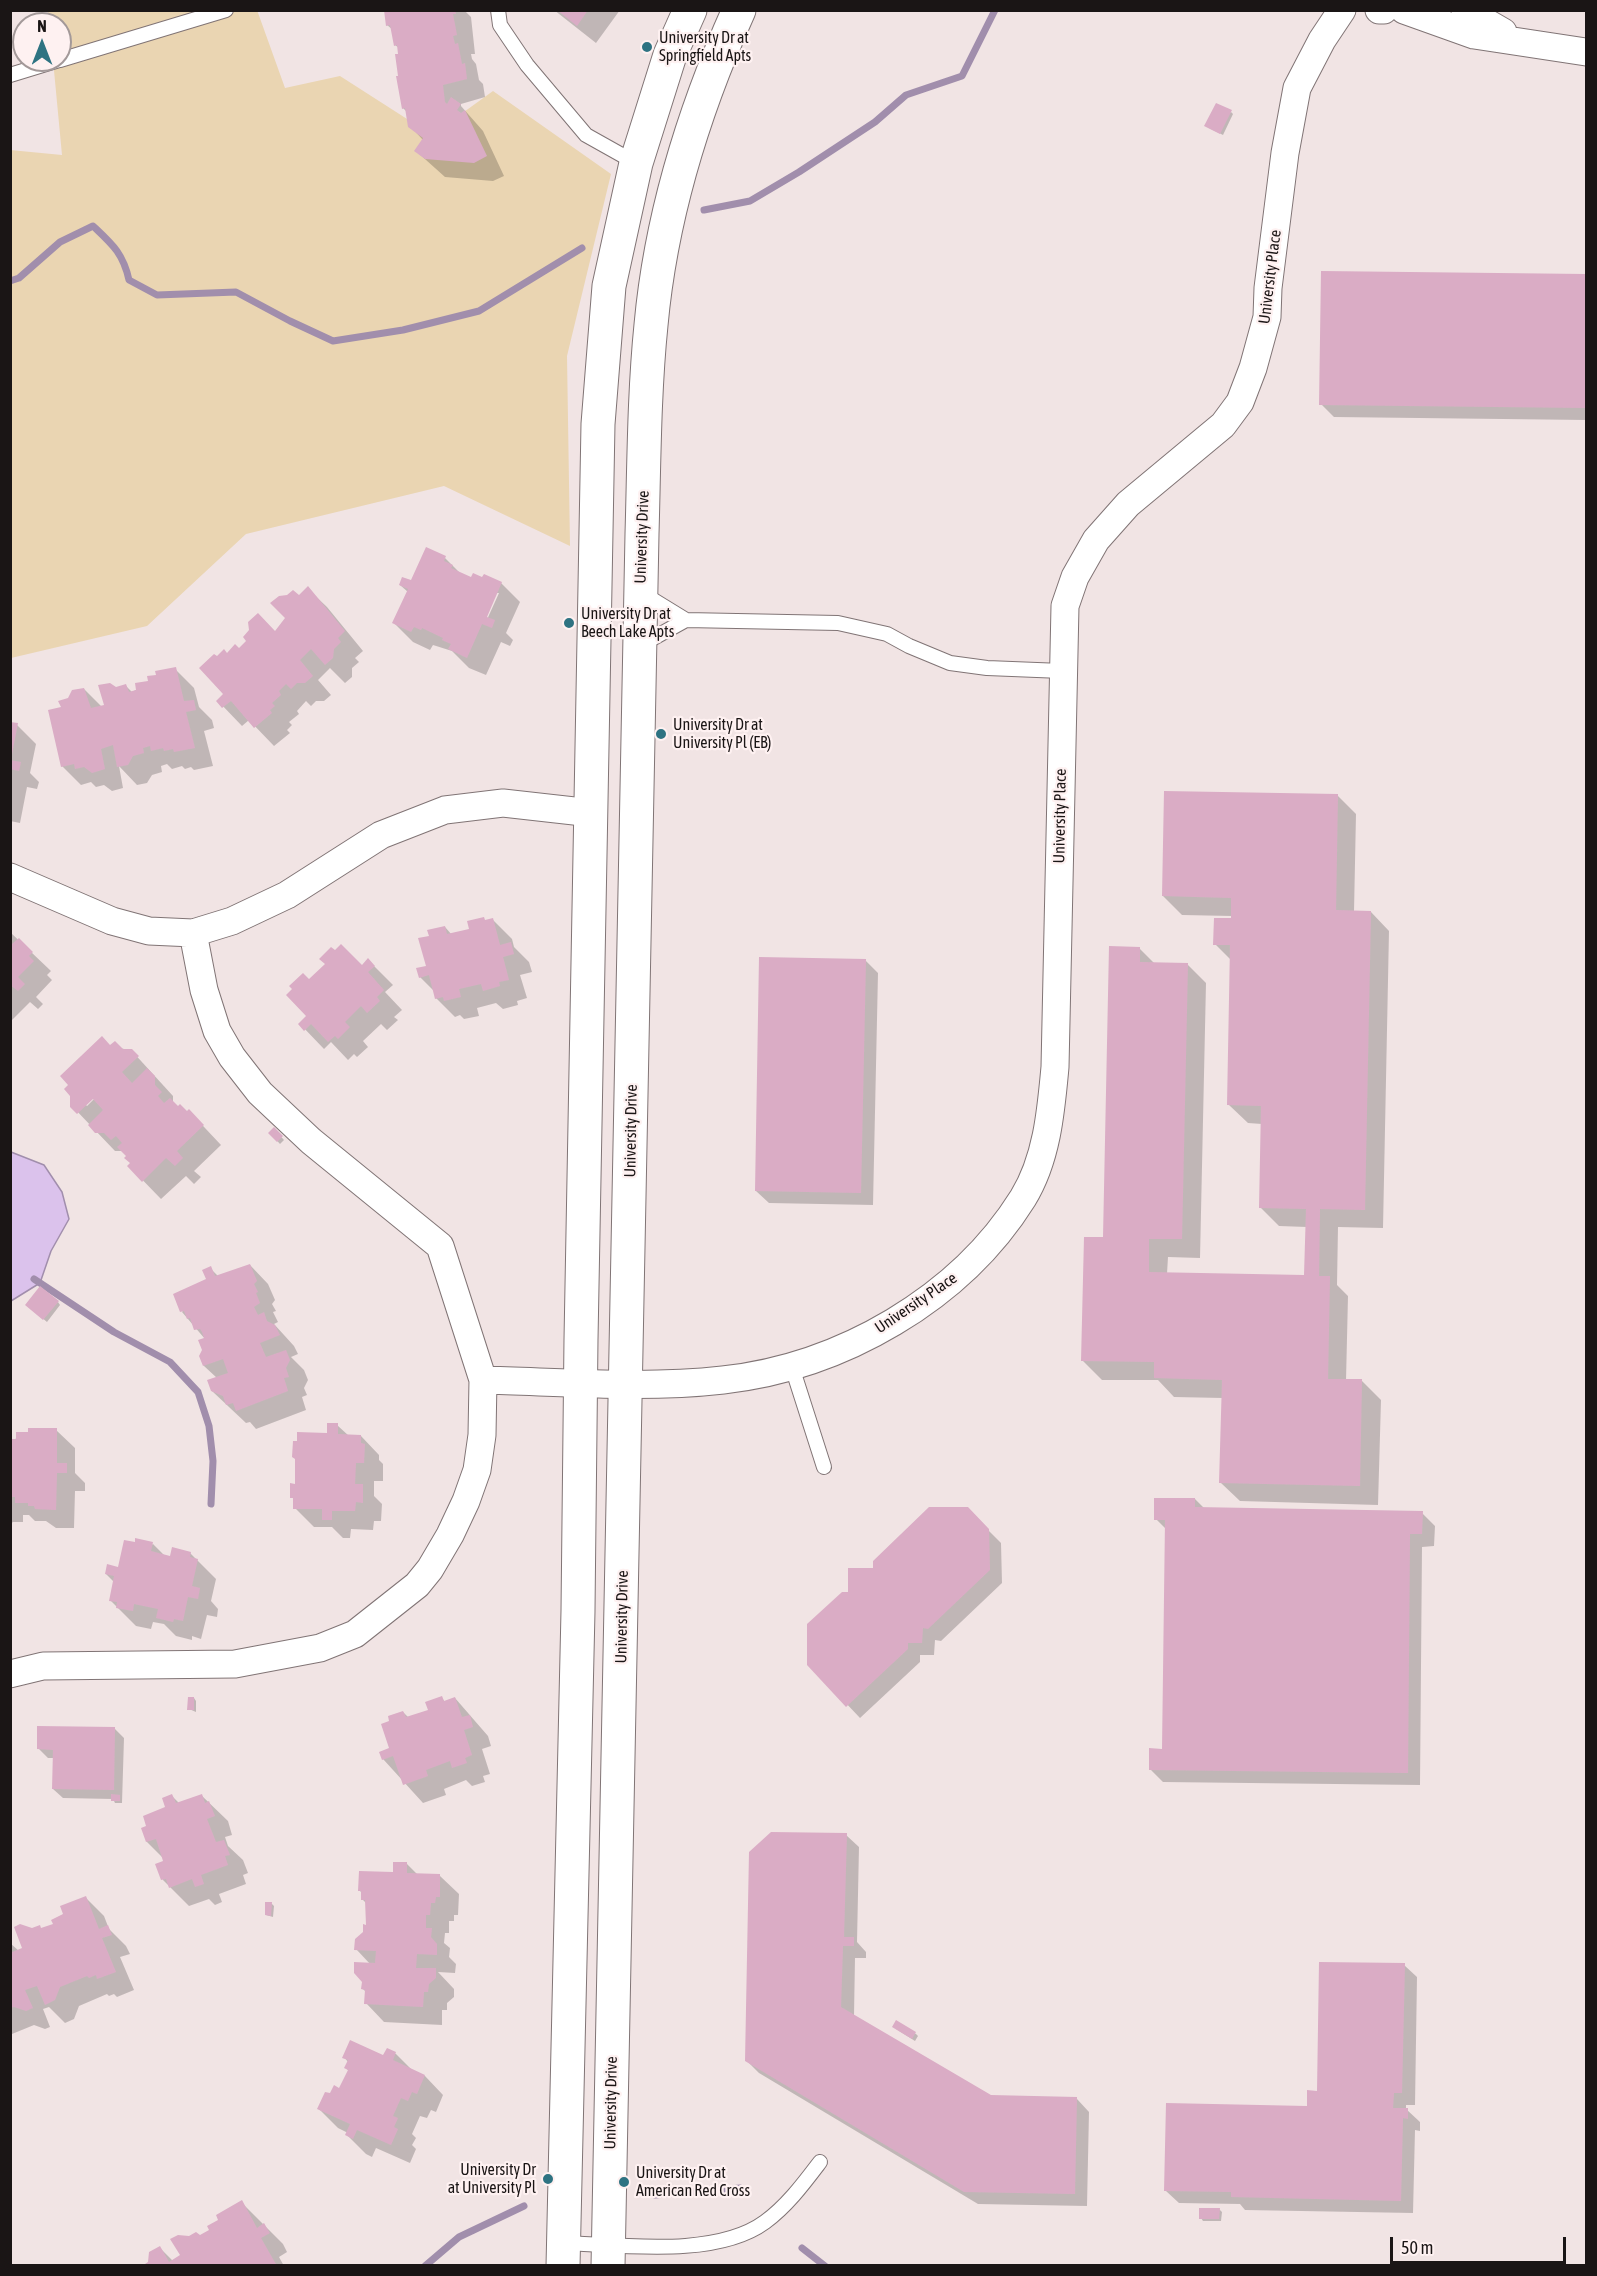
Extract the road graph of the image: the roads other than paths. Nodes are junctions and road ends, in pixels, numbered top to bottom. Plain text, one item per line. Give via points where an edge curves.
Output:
1 (226, 10) edge
2 (498, 10) edge
3 (690, 10) edge
4 (739, 10) edge
5 (1342, 10) edge
6 (1379, 10) edge
7 (1384, 10) edge
8 (1404, 10) edge
9 (1465, 10) edge
10 (1522, 43) junction
11 (1587, 52) edge
12 (72, 56) edge
13 (636, 163) junction
14 (640, 592) junction
15 (686, 620) junction
16 (640, 646) junction
17 (1062, 671) junction
18 (592, 813) junction
19 (10, 877) edge
20 (193, 933) junction
21 (792, 1367) junction
22 (483, 1380) junction
23 (580, 1382) junction
24 (627, 1383) junction
25 (824, 1467) dead end
26 (10, 1674) edge
27 (820, 2162) dead end
28 (563, 2254) edge
29 (608, 2255) edge

1 - 12 lane
2 - 13 lane via 500,25 527,65 586,135
3 - 13 main road via 670,55
4 - 14 main road, University Drive via 690,134 672,197 659,266 651,325
5 - 17 street, University Place via 1297,88 1285,153 1267,317 1240,402 1224,425 1128,504 1096,540 1065,606
6 - 7 street
8 - 10 street via 1474,35
9 - 10 street
10 - 11 street
13 - 18 main road via 609,286 598,424
14 - 15 lane
14 - 16 main road, University Drive
15 - 16 lane
15 - 17 lane via 838,623 887,634 950,663
16 - 24 main road, University Drive
17 - 21 street, University Place via 1058,1011 1051,1117 1043,1152 1024,1196 954,1280 888,1324
18 - 20 street via 503,803 445,810 381,836 287,895 232,921
18 - 23 main road
19 - 20 street via 112,921 149,931
20 - 22 street via 217,1031 260,1094 311,1141 440,1246
21 - 24 street, University Place via 723,1380
21 - 25 lane
22 - 23 street, University Place
22 - 26 street via 477,1470 450,1535 417,1585 356,1634 320,1648 235,1664 43,1666
23 - 24 street, University Place
23 - 28 main road
24 - 29 main road, University Drive
27 - 29 lane via 782,2207 746,2233 713,2244
28 - 29 lane

